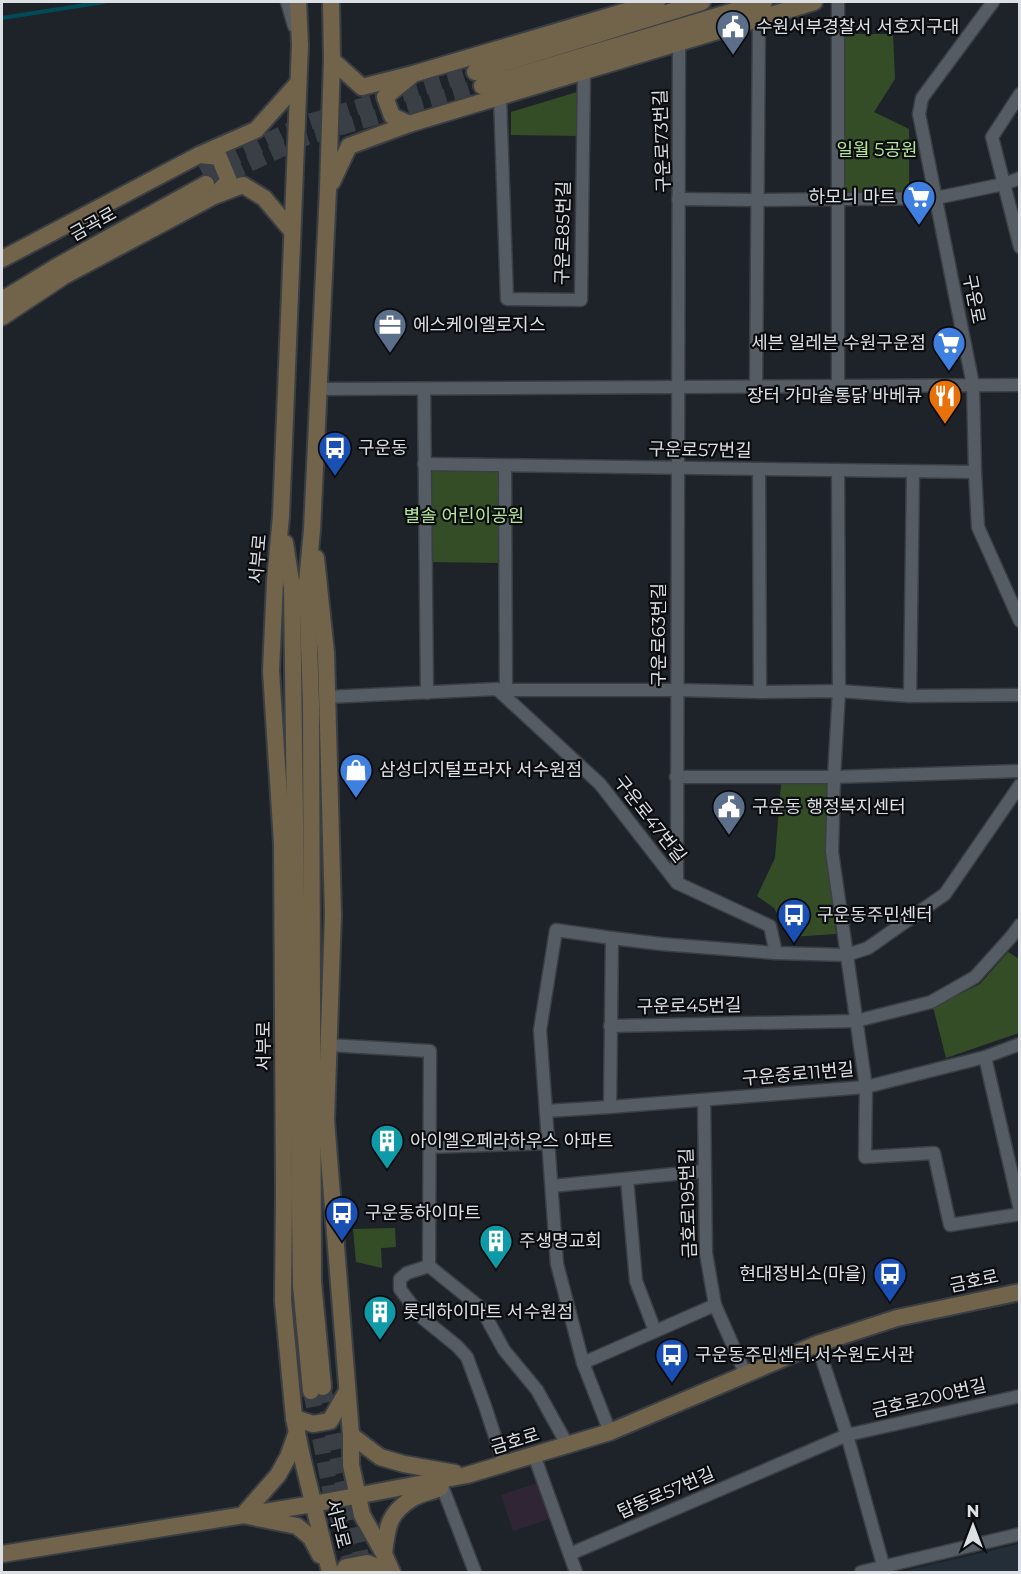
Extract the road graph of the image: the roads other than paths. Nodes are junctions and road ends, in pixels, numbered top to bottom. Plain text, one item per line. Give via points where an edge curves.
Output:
1 (287, 2) edge
2 (298, 2) edge
3 (308, 2) edge
4 (331, 2) edge
5 (340, 2) edge
6 (657, 2) edge
7 (702, 2) edge
8 (764, 2) edge
9 (814, 2) edge
10 (838, 2) edge
11 (993, 2) edge
12 (759, 18) junction
13 (679, 42) junction
14 (300, 45) junction
15 (332, 60) junction
16 (584, 70) junction
17 (413, 74) junction
18 (298, 83) junction
19 (1020, 94) edge
20 (500, 97) junction
21 (409, 124) junction
22 (199, 155) junction
23 (1020, 178) edge
24 (207, 184) junction
25 (1004, 184) junction
26 (328, 189) junction
27 (936, 198) junction
28 (678, 199) junction
29 (757, 200) junction
30 (839, 200) junction
31 (292, 231) junction
32 (1020, 247) edge
33 (2, 259) edge
34 (2, 288) edge
35 (2, 300) edge
36 (2, 317) edge
37 (973, 385) junction
38 (1020, 385) edge
39 (838, 386) junction
40 (677, 387) junction
41 (756, 387) junction
42 (424, 388) junction
43 (318, 389) junction
44 (424, 464) junction
45 (505, 466) junction
46 (677, 468) junction
47 (759, 469) junction
48 (838, 470) junction
49 (913, 472) junction
50 (975, 472) junction
51 (281, 516) junction
52 (312, 530) junction
53 (1020, 621) edge
54 (501, 690) junction
55 (677, 690) junction
56 (839, 691) junction
57 (760, 692) junction
58 (428, 693) junction
59 (1020, 695) edge
60 (910, 696) junction
61 (327, 697) junction
62 (1020, 771) edge
63 (676, 777) junction
64 (834, 777) junction
65 (1020, 784) edge
66 (677, 883) junction
67 (1020, 925) edge
68 (612, 938) junction
69 (776, 953) junction
70 (847, 955) junction
71 (856, 1021) junction
72 (610, 1026) junction
73 (1020, 1044) edge
74 (328, 1045) junction
75 (985, 1057) junction
76 (866, 1087) junction
77 (704, 1100) junction
78 (610, 1107) junction
79 (546, 1110) junction
80 (549, 1143) junction
81 (430, 1147) junction
82 (705, 1171) junction
83 (627, 1179) junction
84 (552, 1186) junction
85 (1020, 1212) edge
86 (429, 1266) junction
87 (1020, 1292) edge
88 (715, 1305) junction
89 (655, 1331) junction
90 (817, 1344) junction
91 (583, 1363) junction
92 (746, 1375) junction
93 (346, 1394) junction
94 (1020, 1396) edge
95 (296, 1424) junction
96 (610, 1432) junction
97 (351, 1435) junction
98 (847, 1435) junction
99 (568, 1446) junction
100 (534, 1455) junction
101 (504, 1464) junction
102 (776, 1466) joint
103 (468, 1475) junction
104 (442, 1486) junction
105 (359, 1496) junction
106 (313, 1504) junction
107 (243, 1515) junction
108 (1020, 1534) edge
109 (2, 1554) edge
110 (384, 1554) junction
111 (570, 1554) junction
112 (884, 1570) edge
113 (330, 1572) edge
114 (343, 1572) edge
115 (391, 1572) edge
116 (475, 1572) edge
117 (576, 1572) edge
118 (861, 1572) edge

1 - 14 street
2 - 14 street, 서부로
3 - 14 street, 서부로
4 - 15 street, 서부로
5 - 15 street, 서부로
6 - 17 street
7 - 8 street via 478,79
9 - 12 street
10 - 30 street
11 - 27 street, 구운로 via 922,98 919,114
12 - 13 street
12 - 29 street
13 - 16 street
13 - 28 street, 구운로73번길
14 - 18 street, 서부로
15 - 17 street via 362,87
15 - 26 street, 서부로
16 - 20 street
16 - 20 street, 구운로85번길 via 581,300 507,299
17 - 21 street via 385,97 392,116
18 - 22 street via 256,130
18 - 31 street, 서부로
19 - 25 street via 992,137
20 - 21 street
21 - 26 street via 349,146
22 - 24 street via 219,157 229,181
22 - 33 street
23 - 25 street, 구운로73번길
24 - 31 street via 243,185 264,198
24 - 34 street, 금곡로
24 - 35 street, 금곡로
24 - 36 street
25 - 27 street, 구운로73번길
25 - 32 street
26 - 43 street, 서부로
27 - 30 street, 구운로73번길
27 - 37 street, 구운로
28 - 29 street, 구운로73번길
28 - 40 street, 구운로63번길
29 - 30 street, 구운로73번길
29 - 41 street
30 - 39 street
31 - 51 street, 서부로
37 - 38 street
37 - 39 street
37 - 50 street, 구운로
39 - 41 street
40 - 41 street
40 - 42 street
40 - 46 street, 구운로63번길
42 - 43 street
42 - 44 street
43 - 52 street, 서부로
44 - 45 street, 구운로57번길
44 - 58 street
45 - 46 street, 구운로57번길
45 - 54 street
46 - 47 street, 구운로57번길
46 - 55 street, 구운로63번길
47 - 48 street, 구운로57번길
47 - 57 street
48 - 49 street, 구운로57번길
48 - 56 street
49 - 50 street, 구운로57번길
49 - 60 street
50 - 53 street, 구운로 via 978,527
51 - 52 street, 서부로 via 292,588 301,1286 317,1389 307,582
51 - 95 street, 서부로 via 271,671 282,843 283,1301
52 - 61 street, 서부로
54 - 55 street
54 - 58 street
54 - 66 street, 구운로47번길 via 600,784
55 - 57 street
55 - 63 street, 구운로63번길
56 - 57 street
56 - 60 street
56 - 64 street
58 - 61 street
59 - 60 street
61 - 74 street, 서부로 via 333,915
62 - 64 street
63 - 64 street
63 - 66 street, 구운로63번길
64 - 70 street via 832,852
65 - 70 street via 945,894 868,948
66 - 69 street, 구운로47번길 via 770,926
67 - 71 street, 구운로45번길 via 975,977 931,1002
68 - 69 street
68 - 72 street, 구운로45번길
68 - 79 street via 556,930 540,1030
69 - 70 street
70 - 71 street
71 - 72 street, 구운로45번길
71 - 76 street
72 - 78 street
73 - 75 street, 구운중로11번길
74 - 81 street via 430,1051
74 - 93 street, 서부로 via 326,1120
75 - 76 street, 구운중로11번길
75 - 85 street
76 - 77 street, 구운중로11번길
76 - 85 street via 865,1156 934,1153 950,1225
77 - 78 street, 구운중로11번길
77 - 82 street, 금호로195번길
78 - 79 street, 구운중로11번길
79 - 80 street
80 - 81 street
80 - 84 street
81 - 86 street
82 - 83 street
82 - 88 street, 금호로195번길 via 706,1253
83 - 84 street
83 - 89 street via 636,1281
84 - 91 street via 557,1264
86 - 99 street via 481,1308 504,1350 537,1390
86 - 101 street via 407,1273 400,1279 400,1289 420,1316 467,1357
87 - 90 street, 금호로 via 897,1318
88 - 89 street
88 - 92 street, 금호로195번길
89 - 91 street
90 - 92 street, 금호로
90 - 98 street
91 - 96 street
92 - 96 street, 금호로
93 - 95 street via 330,1421
93 - 97 street, 서부로
94 - 98 street, 금호로200번길
95 - 106 street, 서부로
95 - 107 street via 288,1457 278,1475
96 - 99 street, 금호로
97 - 103 street via 380,1457
97 - 105 street, 서부로 via 351,1465
98 - 102 street, 금호로200번길
98 - 112 street
99 - 100 street, 금호로
100 - 101 street, 금호로
100 - 111 street
101 - 103 street, 금호로
102 - 111 street, 탑동로57번길
103 - 104 street
103 - 105 street, 금호로
104 - 110 street via 414,1498 392,1515
104 - 116 street
105 - 106 street, 금호로
105 - 110 street, 서부로 via 362,1515
106 - 107 street, 금호로
106 - 113 street, 서부로
107 - 109 street, 금호로
107 - 113 street via 297,1526 311,1538
108 - 112 street
110 - 115 street, 서부로
111 - 117 street
112 - 118 street
114 - 115 street via 346,1567 367,1563

